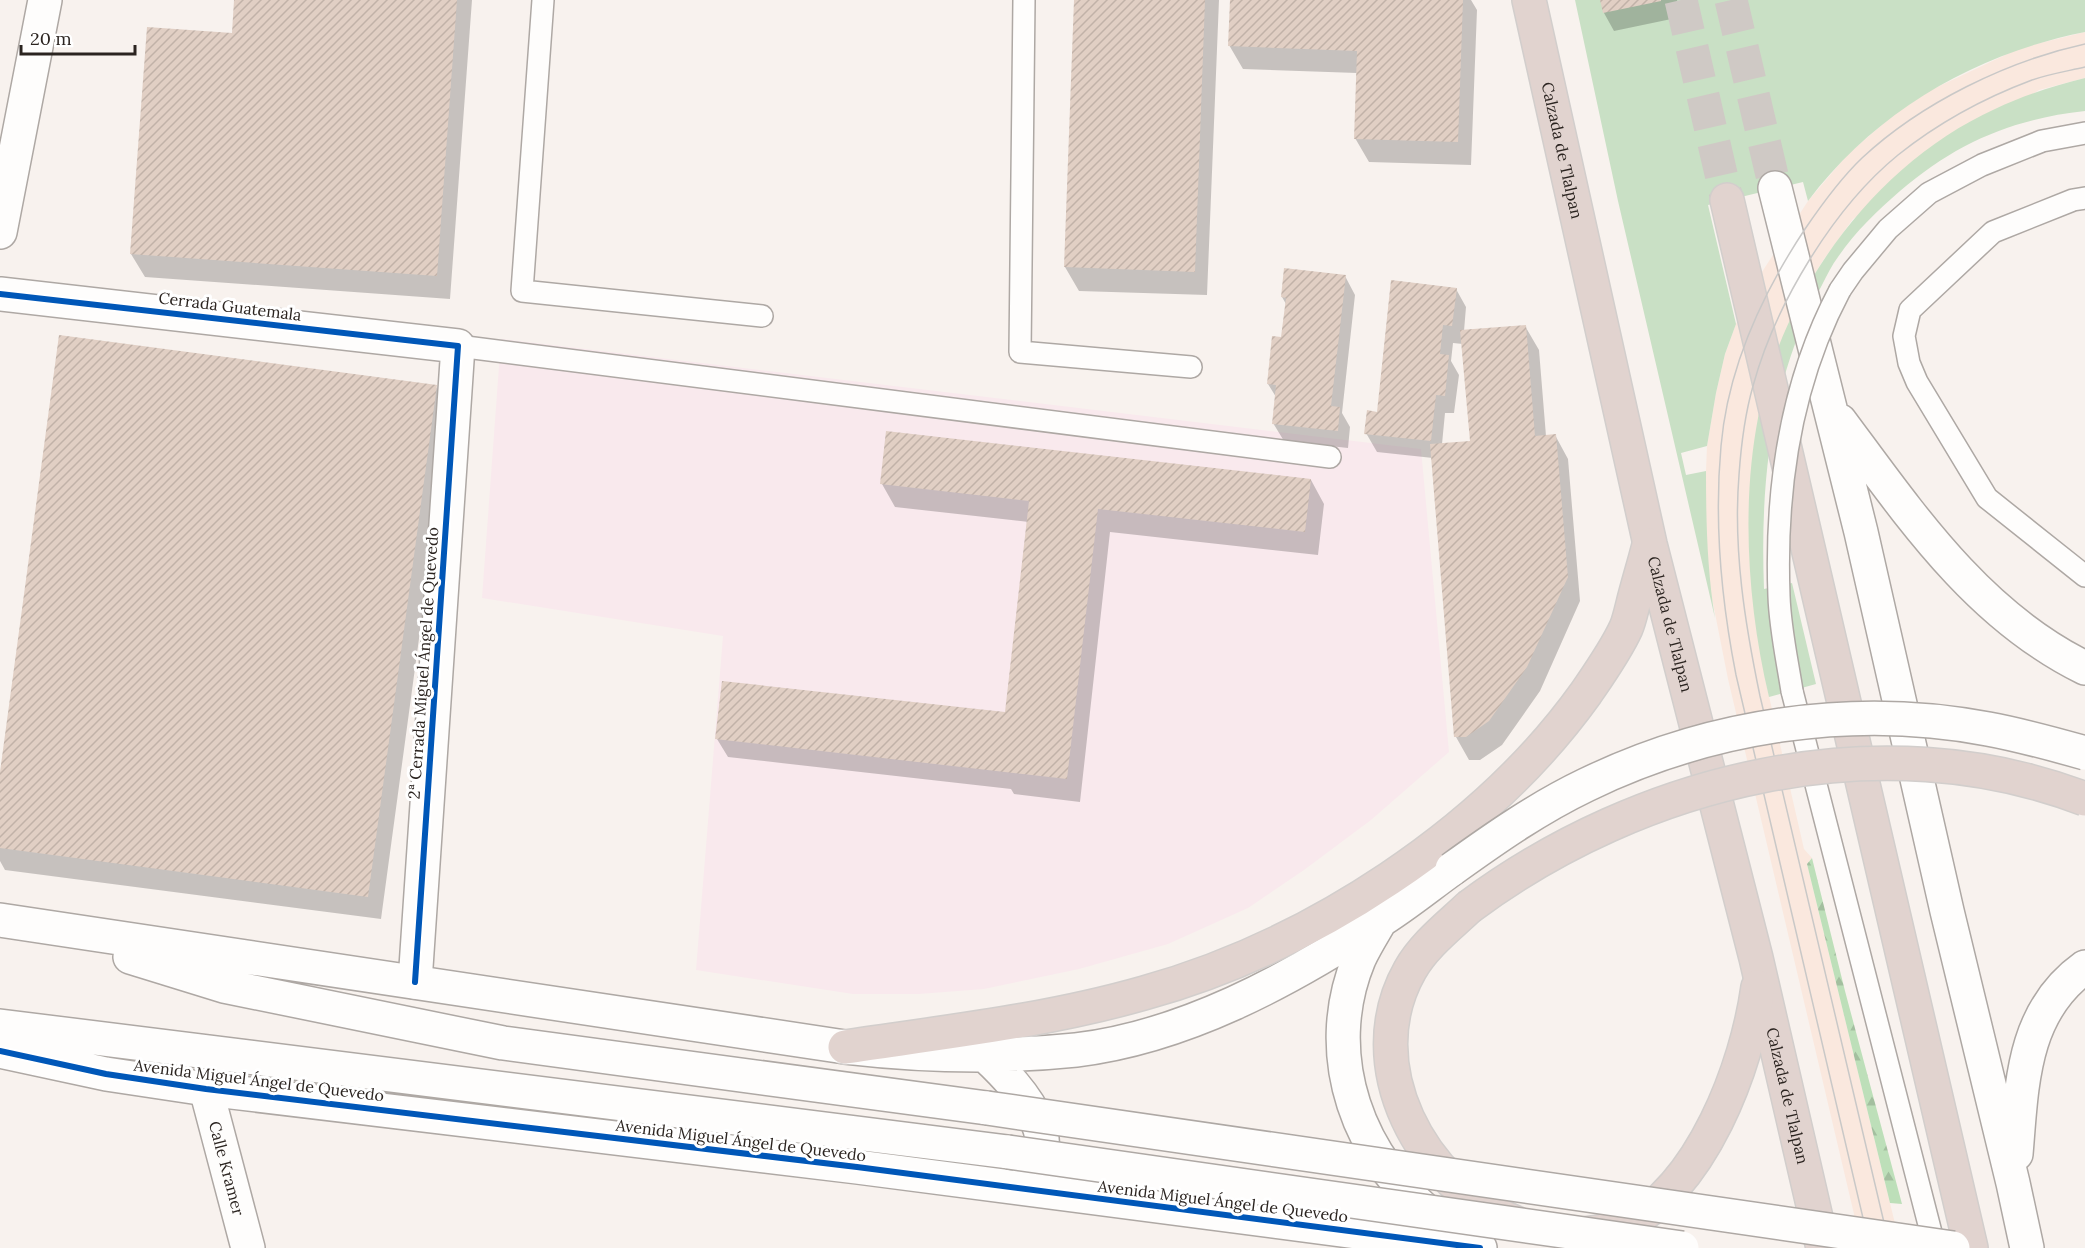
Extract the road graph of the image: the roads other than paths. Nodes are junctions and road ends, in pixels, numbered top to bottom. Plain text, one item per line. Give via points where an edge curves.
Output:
1 (45, 0) edge
2 (543, 0) edge
3 (1024, 0) edge
4 (1529, 0) edge
5 (2085, 134) edge
6 (1775, 188) tunnel mouth
7 (2085, 198) edge
8 (1727, 200) tunnel mouth
9 (0, 232) edge
10 (0, 294) edge
11 (762, 316) dead end
12 (458, 346) junction
13 (1191, 367) dead end
14 (1830, 408) junction
15 (1330, 457) dead end
16 (1650, 544) junction
17 (2085, 576) edge
18 (2085, 668) edge
19 (2085, 753) edge
20 (2085, 800) edge
21 (1380, 921) junction
22 (10, 922) edge
23 (1756, 958) junction
24 (2085, 967) edge
25 (415, 982) junction
26 (0, 1026) edge
27 (845, 1047) junction
28 (0, 1051) edge
29 (987, 1056) junction
30 (206, 1089) junction
31 (2013, 1183) junction
32 (1017, 1188) junction
33 (248, 1248) edge
34 (1479, 1248) edge
35 (1682, 1248) edge
36 (1823, 1248) edge
37 (1935, 1248) edge
38 (1953, 1248) edge
39 (1971, 1248) edge
40 (2027, 1248) edge

1 - 9 main road
2 - 11 lane via 522,291
3 - 13 lane via 1020,352
4 - 16 highway, Calzada de Tlalpan
5 - 37 lane, bridge via 2042,141 1982,165 1929,193 1888,229 1853,271 1826,316 1802,380 1785,462 1779,597 1792,691
6 - 14 main road
7 - 17 lane via 1993,232 1910,310 1904,336 1917,382 1987,498
8 - 39 highway
10 - 12 main road, Cerrada Guatemala
12 - 15 lane
12 - 25 main road, 2ª Cerrada Miguel Ángel de Quevedo
14 - 18 main road via 1909,515 1971,585 2032,638
14 - 31 main road
16 - 23 highway, Calzada de Tlalpan
16 - 27 highway via 1626,628 1595,680 1552,737 1508,784 1466,819 1357,899 1269,947 1213,971 1144,993 1004,1025
19 - 21 main road, bridge via 1986,728 1920,721 1828,721 1758,728 1662,754 1586,785 1529,816
20 - 23 highway, bridge via 2006,776 1936,765 1850,765 1741,780 1625,818 1527,867 1469,907 1420,954 1400,991 1391,1039 1395,1088 1404,1112 1425,1149 1458,1188 1506,1219 1549,1234 1592,1233 1625,1225 1654,1205 1684,1172 1719,1115 1738,1072 1755,1006
21 - 29 main road via 1274,983 1196,1018 1126,1040 1077,1050
21 - 34 main road via 1359,959 1343,1023 1344,1067 1351,1100 1378,1158 1399,1185 1434,1218
22 - 25 main road
22 - 38 main road, bridge via 224,986 503,1042
23 - 36 highway, Calzada de Tlalpan
24 - 31 main road via 2073,975 2045,1009 2029,1050 2022,1079
25 - 27 main road
26 - 35 main road, Avenida Miguel Ángel de Quevedo, bridge via 1008,1152
27 - 29 main road
28 - 30 main road, Avenida Miguel Ángel de Quevedo via 106,1074
29 - 32 main road via 1022,1093 1040,1127 1043,1148 1034,1172
30 - 32 main road, Avenida Miguel Ángel de Quevedo
30 - 33 main road, Calle Kramer
31 - 40 main road
32 - 34 main road, Avenida Miguel Ángel de Quevedo

